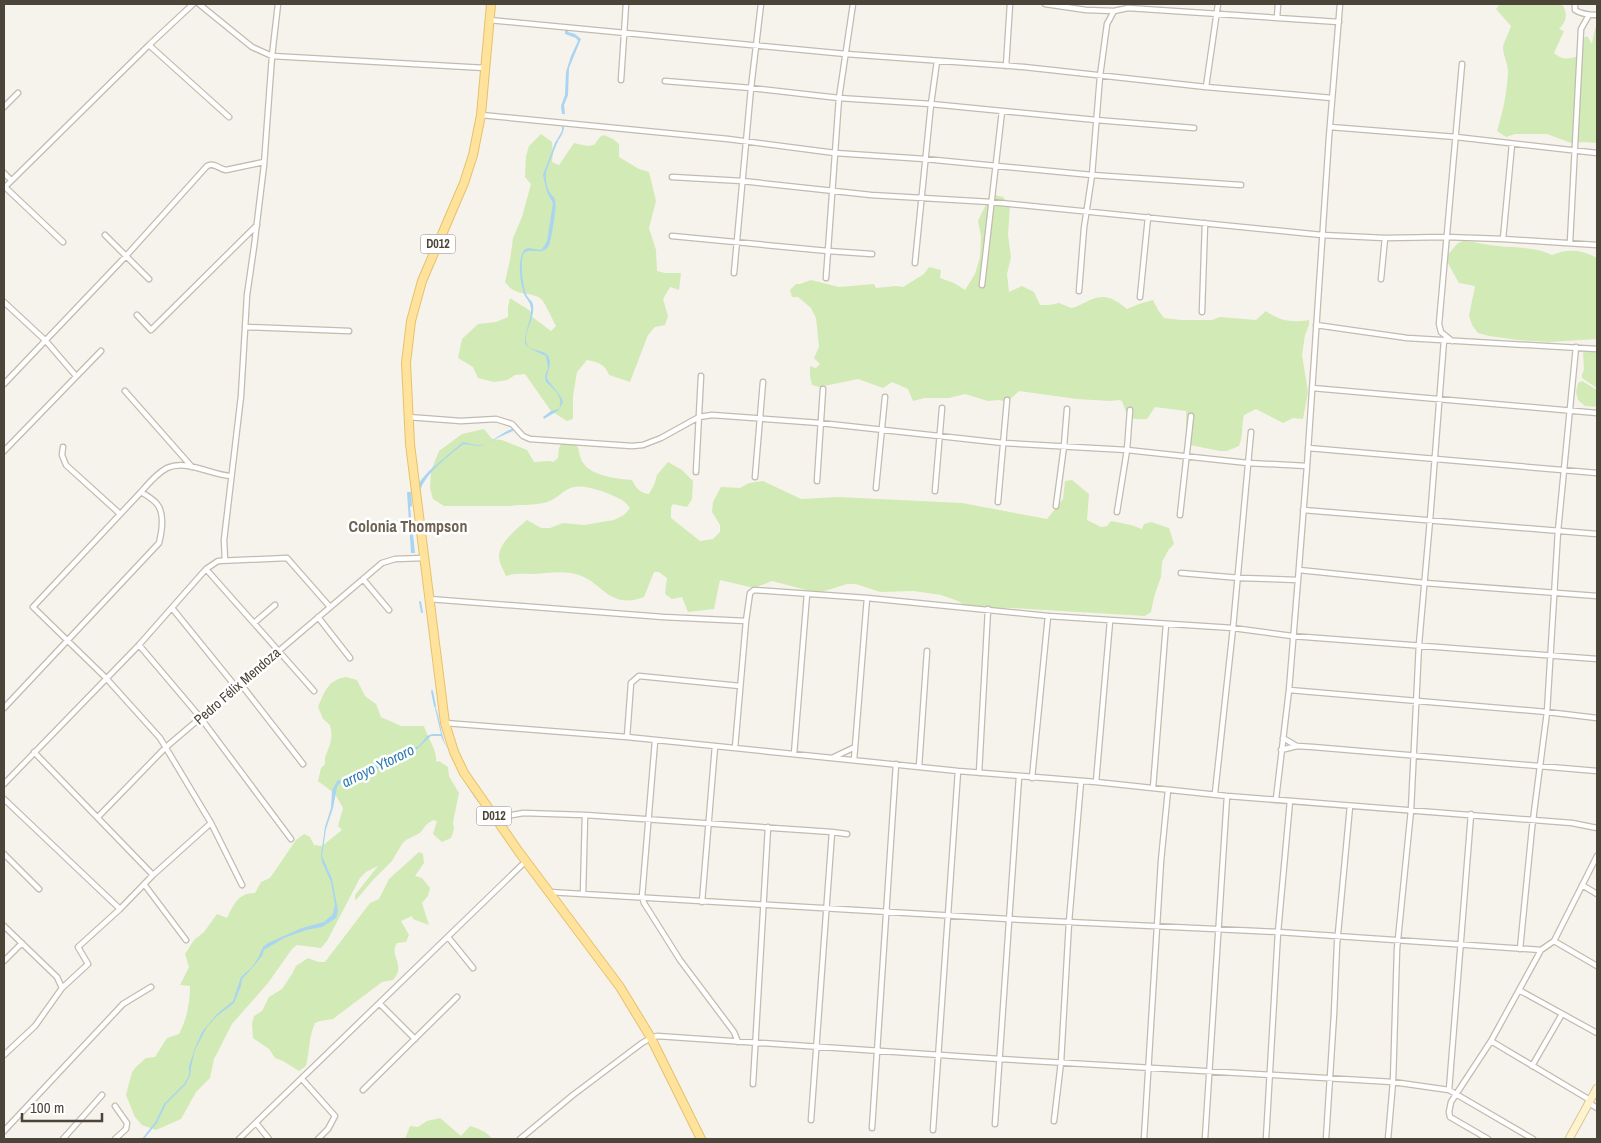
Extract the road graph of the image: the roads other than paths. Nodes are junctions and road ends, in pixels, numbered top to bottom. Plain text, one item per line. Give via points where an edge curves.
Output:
1 (193, 4) edge
2 (199, 4) edge
3 (278, 4) edge
4 (491, 4) edge
5 (626, 4) edge
6 (761, 4) edge
7 (853, 4) edge
8 (1010, 4) edge
9 (1045, 4) edge
10 (1157, 4) edge
11 (1218, 4) edge
12 (1278, 4) edge
13 (1340, 4) edge
14 (1574, 4) edge
15 (1157, 10) junction
16 (1114, 11) junction
17 (1217, 14) junction
18 (1589, 15) junction
19 (1597, 15) edge
20 (1277, 18) junction
21 (489, 20) junction
22 (1339, 22) junction
23 (625, 32) junction
24 (149, 45) junction
25 (756, 45) junction
26 (846, 54) junction
27 (272, 56) junction
28 (937, 61) junction
29 (1462, 64) dead end
30 (1006, 66) junction
31 (485, 68) junction
32 (1100, 76) junction
33 (620, 80) dead end
34 (665, 82) dead end
35 (1206, 87) junction
36 (751, 88) junction
37 (18, 93) dead end
38 (839, 98) junction
39 (1332, 98) junction
40 (931, 104) junction
41 (4, 107) edge
42 (1002, 111) junction
43 (481, 115) junction
44 (228, 117) dead end
45 (1096, 120) junction
46 (1330, 127) junction
47 (1194, 128) dead end
48 (1456, 137) junction
49 (746, 141) junction
50 (1512, 144) junction
51 (1575, 150) junction
52 (835, 153) junction
53 (1597, 153) edge
54 (925, 159) junction
55 (264, 162) junction
56 (995, 166) junction
57 (4, 173) edge
58 (1092, 174) junction
59 (672, 177) dead end
60 (11, 180) junction
61 (742, 181) junction
62 (1241, 185) dead end
63 (4, 187) edge
64 (832, 192) junction
65 (922, 199) junction
66 (991, 202) junction
67 (1087, 212) junction
68 (1148, 217) junction
69 (1205, 223) junction
70 (257, 225) junction
71 (105, 235) dead end
72 (1322, 235) junction
73 (672, 236) dead end
74 (1446, 237) junction
75 (1384, 238) junction
76 (1503, 239) junction
77 (63, 242) dead end
78 (737, 242) junction
79 (1570, 242) junction
80 (1597, 245) edge
81 (828, 251) junction
82 (872, 254) dead end
83 (126, 256) junction
84 (915, 263) dead end
85 (734, 273) dead end
86 (826, 278) dead end
87 (149, 279) dead end
88 (1381, 279) dead end
89 (982, 284) dead end
90 (1080, 291) dead end
91 (1140, 297) dead end
92 (4, 302) edge
93 (1202, 312) dead end
94 (137, 315) dead end
95 (1316, 325) junction
96 (245, 327) junction
97 (349, 331) dead end
98 (1444, 340) junction
99 (46, 341) junction
100 (1452, 341) junction
101 (1576, 347) junction
102 (1597, 349) edge
103 (101, 351) dead end
104 (76, 376) junction
105 (701, 376) dead end
106 (763, 382) dead end
107 (4, 384) edge
108 (1312, 388) junction
109 (823, 389) dead end
110 (125, 391) dead end
111 (885, 397) dead end
112 (1440, 399) junction
113 (1007, 400) dead end
114 (942, 408) dead end
115 (1067, 409) dead end
116 (1130, 410) dead end
117 (1568, 412) junction
118 (1597, 413) edge
119 (1191, 416) dead end
120 (408, 417) junction
121 (699, 417) junction
122 (760, 418) junction
123 (820, 423) junction
124 (881, 429) junction
125 (1251, 432) dead end
126 (941, 435) junction
127 (1003, 443) junction
128 (63, 446) dead end
129 (1064, 446) junction
130 (1308, 448) junction
131 (1127, 450) junction
132 (4, 451) edge
133 (1187, 457) junction
134 (1435, 460) junction
135 (1248, 463) junction
136 (1307, 466) junction
137 (192, 467) junction
138 (1563, 471) junction
139 (696, 472) dead end
140 (1597, 473) edge
141 (232, 476) junction
142 (755, 477) dead end
143 (817, 481) dead end
144 (876, 488) dead end
145 (935, 491) dead end
146 (141, 492) junction
147 (998, 502) dead end
148 (1056, 506) dead end
149 (1303, 510) junction
150 (1117, 512) dead end
151 (119, 513) junction
152 (1180, 515) dead end
153 (1430, 520) junction
154 (1558, 531) junction
155 (1597, 534) edge
156 (424, 558) junction
157 (225, 560) junction
158 (206, 569) junction
159 (1299, 570) junction
160 (1181, 573) dead end
161 (1237, 578) junction
162 (363, 579) junction
163 (1298, 580) junction
164 (1425, 583) junction
165 (1554, 593) junction
166 (807, 594) junction
167 (1597, 596) edge
168 (868, 598) junction
169 (429, 599) junction
170 (275, 605) dead end
171 (330, 607) junction
172 (172, 608) junction
173 (988, 609) junction
174 (389, 610) dead end
175 (1048, 616) junction
176 (318, 617) junction
177 (746, 621) junction
178 (1110, 621) junction
179 (254, 623) junction
180 (1166, 624) junction
181 (1233, 628) junction
182 (1292, 636) junction
183 (66, 641) junction
184 (1419, 644) junction
185 (139, 645) junction
186 (278, 650) junction
187 (926, 651) dead end
188 (1550, 655) junction
189 (350, 658) dead end
190 (1597, 659) edge
191 (106, 678) junction
192 (238, 685) junction
193 (740, 686) junction
194 (1289, 690) junction
195 (314, 692) dead end
196 (1417, 701) junction
197 (4, 708) edge
198 (1547, 712) junction
199 (200, 718) junction
200 (1597, 718) edge
201 (445, 723) junction
202 (627, 737) junction
203 (1283, 738) junction
204 (655, 741) junction
205 (715, 746) junction
206 (1297, 746) junction
207 (855, 747) junction
208 (165, 748) junction
209 (735, 748) junction
210 (1282, 750) junction
211 (34, 752) junction
212 (794, 754) junction
213 (1413, 755) junction
214 (831, 758) junction
215 (854, 760) junction
216 (303, 764) dead end
217 (896, 764) junction
218 (1540, 765) junction
219 (919, 767) junction
220 (1597, 770) edge
221 (958, 771) junction
222 (979, 773) junction
223 (1020, 777) junction
224 (1032, 778) junction
225 (1081, 781) junction
226 (1096, 782) junction
227 (4, 784) edge
228 (1153, 788) junction
229 (1168, 790) junction
230 (1215, 794) junction
231 (1227, 796) junction
232 (4, 799) edge
233 (1276, 799) junction
234 (1290, 801) junction
235 (1350, 806) junction
236 (1411, 810) junction
237 (1471, 814) junction
238 (585, 815) junction
239 (98, 817) junction
240 (649, 819) junction
241 (497, 820) junction
242 (1534, 820) junction
243 (210, 823) junction
244 (708, 823) junction
245 (768, 827) junction
246 (1597, 828) edge
247 (832, 832) junction
248 (847, 834) dead end
249 (291, 839) dead end
250 (4, 854) edge
251 (1597, 856) edge
252 (526, 861) junction
253 (153, 875) junction
254 (144, 884) junction
255 (242, 885) dead end
256 (1582, 885) junction
257 (39, 889) dead end
258 (549, 892) junction
259 (583, 894) junction
260 (1597, 894) edge
261 (642, 897) junction
262 (702, 902) junction
263 (763, 905) junction
264 (826, 908) junction
265 (120, 909) junction
266 (886, 912) junction
267 (947, 916) junction
268 (1008, 919) junction
269 (1069, 922) junction
270 (4, 926) edge
271 (1156, 927) junction
272 (1218, 929) junction
273 (1278, 932) junction
274 (448, 937) junction
275 (1338, 937) junction
276 (186, 940) dead end
277 (1398, 941) junction
278 (1554, 941) junction
279 (22, 943) junction
280 (1461, 946) junction
281 (1520, 949) junction
282 (1541, 950) junction
283 (4, 961) edge
284 (1597, 966) edge
285 (473, 968) dead end
286 (151, 987) dead end
287 (62, 988) junction
288 (1519, 990) junction
289 (457, 997) dead end
290 (380, 1004) junction
291 (1562, 1014) junction
292 (1597, 1033) edge
293 (651, 1038) junction
294 (415, 1039) junction
295 (1491, 1041) junction
296 (738, 1042) junction
297 (755, 1043) junction
298 (816, 1046) junction
299 (878, 1051) junction
300 (4, 1055) edge
301 (938, 1055) junction
302 (1000, 1059) junction
303 (1061, 1062) junction
304 (1532, 1066) junction
305 (1148, 1068) junction
306 (1209, 1072) junction
307 (1271, 1076) junction
308 (302, 1079) junction
309 (1330, 1079) junction
310 (1393, 1082) junction
311 (753, 1084) dead end
312 (1597, 1088) edge
313 (363, 1090) dead end
314 (1449, 1090) junction
315 (1456, 1094) junction
316 (102, 1095) dead end
317 (1590, 1102) junction
318 (115, 1106) dead end
319 (1597, 1108) edge
320 (811, 1120) dead end
321 (1054, 1121) dead end
322 (256, 1123) junction
323 (995, 1124) dead end
324 (872, 1128) dead end
325 (933, 1130) dead end
326 (4, 1131) edge
327 (63, 1139) edge
328 (115, 1139) edge
329 (240, 1139) edge
330 (269, 1139) edge
331 (318, 1139) edge
332 (520, 1139) edge
333 (701, 1139) edge
334 (1144, 1139) edge
335 (1205, 1139) edge
336 (1266, 1139) edge
337 (1326, 1139) edge
338 (1388, 1139) edge
339 (1488, 1139) edge
340 (1533, 1139) edge
341 (1570, 1139) edge

1 - 24 street
2 - 27 street via 252,47
3 - 27 street
4 - 21 main road, D012
5 - 23 street
6 - 25 street
7 - 26 street
8 - 30 street
9 - 16 street
10 - 15 street
11 - 17 street
12 - 20 street
13 - 22 street
14 - 18 street via 1577,12
15 - 16 street via 1128,8
15 - 17 street
16 - 32 street via 1107,24
17 - 20 street
17 - 35 street
18 - 19 street
18 - 51 street via 1581,30
20 - 22 street
21 - 23 street
21 - 31 main road, D012
22 - 39 street
23 - 25 street
23 - 33 street
24 - 44 street
24 - 60 street
25 - 26 street
25 - 36 street
26 - 28 street
26 - 38 street
27 - 31 street
27 - 55 street
28 - 30 street
28 - 40 street
29 - 48 street
30 - 32 street
31 - 43 main road, D012
32 - 35 street
32 - 45 street
34 - 36 street
35 - 39 street
36 - 38 street
36 - 49 street
37 - 41 street
38 - 40 street
38 - 52 street
39 - 46 street
40 - 42 street
40 - 54 street
42 - 45 street
42 - 56 street
43 - 49 street
43 - 120 main road, D012 via 464,183 422,281 411,321 406,363
45 - 47 street
45 - 58 street
46 - 48 street
46 - 72 street
48 - 50 street
48 - 74 street
49 - 52 street
49 - 61 street
50 - 51 street
50 - 76 street
51 - 53 street
51 - 79 street
52 - 54 street
52 - 64 street
54 - 56 street
54 - 65 street
55 - 70 street
55 - 83 street via 226,170 211,164 207,166
56 - 58 street
56 - 66 street
57 - 60 street
58 - 62 street
58 - 67 street
59 - 61 street
60 - 63 street
61 - 64 street
61 - 78 street
63 - 77 street
64 - 65 street
64 - 81 street
65 - 66 street
65 - 84 street
66 - 67 street
66 - 89 street
67 - 68 street
67 - 90 street
68 - 69 street
68 - 91 street
69 - 72 street
69 - 93 street
70 - 94 street via 151,330
70 - 96 street
71 - 83 street
72 - 75 street
72 - 95 street
73 - 78 street
74 - 75 street
74 - 76 street
74 - 100 street via 1438,324 1441,332
75 - 88 street
76 - 79 street
78 - 81 street
78 - 85 street
79 - 80 street
81 - 82 street
81 - 86 street
83 - 87 street
83 - 99 street
92 - 99 street
95 - 98 street
95 - 108 street
96 - 97 street
96 - 141 street
98 - 100 street
98 - 112 street
99 - 104 street
99 - 107 street
100 - 101 street
101 - 102 street
101 - 117 street
103 - 104 street
104 - 132 street
105 - 121 street
106 - 122 street
108 - 112 street
108 - 130 street
109 - 123 street
110 - 137 street
111 - 124 street
112 - 117 street
112 - 134 street
113 - 127 street
114 - 126 street
115 - 129 street
116 - 131 street
117 - 118 street
117 - 138 street
119 - 133 street
120 - 121 street via 496,419 512,424 530,440 632,446 660,438
120 - 156 main road, D012
121 - 122 street
121 - 139 street
122 - 123 street
122 - 142 street
123 - 124 street
123 - 143 street
124 - 126 street
124 - 144 street
125 - 135 street
126 - 127 street
126 - 145 street
127 - 129 street
127 - 147 street
128 - 151 street via 66,465
129 - 131 street
129 - 148 street
130 - 134 street
130 - 136 street
131 - 133 street
131 - 150 street
133 - 135 street
133 - 152 street
134 - 138 street
134 - 153 street
135 - 136 street
135 - 161 street
136 - 149 street
137 - 141 street
137 - 146 street via 168,468
138 - 140 street
138 - 154 street
141 - 157 street via 224,540
146 - 151 street
146 - 183 street via 156,502 160,509 162,535 159,543
149 - 153 street
149 - 159 street
151 - 183 street via 33,607
153 - 154 street
153 - 164 street
154 - 155 street
154 - 165 street
156 - 162 street, Pedro Félix Mendoza via 394,559 382,563
156 - 169 main road, D012
157 - 158 street
157 - 171 street via 287,558
158 - 172 street
158 - 179 street
159 - 163 street
159 - 164 street
160 - 161 street
161 - 163 street
161 - 181 street
162 - 171 street, Pedro Félix Mendoza
162 - 174 street
163 - 182 street
164 - 165 street
164 - 184 street
165 - 167 street
165 - 188 street
166 - 168 street
166 - 177 street via 754,590
166 - 212 street
168 - 173 street
168 - 207 street
169 - 177 street
169 - 201 main road, D012
170 - 179 street
171 - 176 street, Pedro Félix Mendoza
172 - 185 street
172 - 192 street
173 - 175 street
173 - 222 street
175 - 178 street
175 - 224 street
176 - 186 street, Pedro Félix Mendoza
176 - 189 street
177 - 193 street
178 - 180 street
178 - 226 street
179 - 186 street
180 - 181 street
180 - 228 street
181 - 182 street
181 - 230 street
182 - 184 street
182 - 194 street
183 - 191 street
183 - 197 street
184 - 188 street
184 - 196 street
185 - 191 street
185 - 199 street
186 - 192 street, Pedro Félix Mendoza
186 - 195 street
187 - 219 street
188 - 190 street
188 - 198 street
191 - 208 street via 160,738
191 - 211 street
192 - 199 street, Pedro Félix Mendoza
192 - 216 street
193 - 202 street via 638,676 631,683
193 - 209 street
194 - 196 street
194 - 203 street
196 - 198 street
196 - 213 street
198 - 200 street
198 - 218 street
199 - 208 street, Pedro Félix Mendoza
199 - 249 street
201 - 202 street
201 - 241 main road, D012 via 464,773
202 - 204 street
203 - 206 street
203 - 210 street
204 - 205 street
204 - 240 street
205 - 209 street
205 - 244 street
206 - 210 street
206 - 213 street
207 - 214 street
207 - 215 street
208 - 239 street, Pedro Félix Mendoza
208 - 243 street
209 - 212 street
210 - 233 street
211 - 227 street
211 - 239 street
212 - 214 street
213 - 218 street
213 - 236 street
214 - 215 street
215 - 217 street
217 - 219 street
217 - 266 street
218 - 220 street
218 - 242 street
219 - 221 street
221 - 222 street
221 - 267 street
222 - 223 street
223 - 224 street
223 - 268 street
224 - 225 street
225 - 226 street
225 - 269 street
226 - 228 street
228 - 229 street
229 - 230 street
229 - 271 street
230 - 231 street
231 - 233 street
231 - 272 street
232 - 265 street
233 - 234 street
234 - 235 street
234 - 273 street
235 - 236 street
235 - 275 street
236 - 237 street
236 - 277 street
237 - 242 street
237 - 280 street
238 - 240 street
238 - 241 street via 523,813
238 - 259 street
239 - 253 street
240 - 244 street
240 - 261 street
241 - 252 main road, D012
242 - 246 street
242 - 281 street
243 - 253 street
243 - 255 street
244 - 245 street
244 - 262 street
245 - 247 street
245 - 263 street
247 - 248 street
247 - 264 street
250 - 257 street
251 - 256 street
252 - 258 main road, D012
252 - 274 street
253 - 254 street
254 - 265 street
254 - 276 street
256 - 260 street
256 - 278 street
258 - 259 street
258 - 293 main road, D012 via 620,987
259 - 261 street
261 - 262 street
261 - 296 street via 680,960 732,1028
262 - 263 street
263 - 264 street
263 - 297 street
264 - 266 street
264 - 298 street
265 - 287 street via 78,947 88,964
266 - 267 street
266 - 299 street
267 - 268 street
267 - 301 street
268 - 269 street
268 - 302 street
269 - 271 street
269 - 303 street
270 - 279 street
271 - 272 street
271 - 305 street
272 - 273 street
272 - 306 street
273 - 275 street
273 - 307 street
274 - 285 street
274 - 290 street
275 - 277 street
275 - 309 street
277 - 280 street
277 - 310 street
278 - 282 street
278 - 284 street
279 - 283 street
279 - 287 street via 57,977
280 - 281 street
280 - 314 street
281 - 282 street
282 - 288 street
286 - 326 street via 123,1004
287 - 300 street via 35,1026
288 - 291 street
288 - 295 street
289 - 294 street
290 - 294 street
290 - 308 street
291 - 292 street
291 - 304 street
293 - 296 street
293 - 332 street
293 - 333 main road, D012
294 - 313 street
295 - 304 street
295 - 315 street
296 - 297 street
297 - 298 street
297 - 311 street
298 - 299 street
298 - 320 street
299 - 301 street
299 - 324 street
301 - 302 street
301 - 325 street
302 - 303 street
302 - 323 street
303 - 305 street
303 - 321 street
304 - 317 street
305 - 306 street
305 - 334 street
306 - 307 street
306 - 335 street
307 - 309 street
307 - 336 street
308 - 322 street
308 - 331 street via 335,1116
309 - 310 street
309 - 337 street
310 - 314 street
310 - 338 street
312 - 317 main road
314 - 315 street
315 - 339 street via 1451,1102 1450,1117
315 - 340 street
316 - 327 street
317 - 319 street
317 - 341 main road
318 - 328 street via 127,1123 126,1129
322 - 329 street
322 - 330 street

